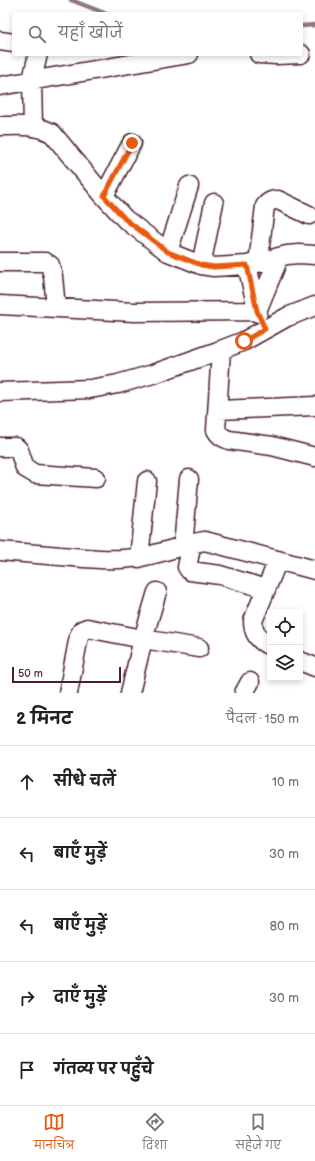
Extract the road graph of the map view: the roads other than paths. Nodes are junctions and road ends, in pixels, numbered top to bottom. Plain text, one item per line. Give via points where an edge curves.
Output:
1 (0, 41) edge
2 (12, 43) edge
3 (315, 53) edge
4 (303, 54) edge
5 (38, 56) edge
6 (177, 56) edge
7 (32, 80) junction
8 (0, 86) edge
9 (0, 126) edge
10 (33, 126) junction
11 (132, 143) dead end
12 (189, 186) dead end
13 (104, 196) junction
14 (214, 203) dead end
15 (309, 215) dead end
16 (168, 252) junction
17 (315, 255) edge
18 (0, 262) edge
19 (252, 264) junction
20 (201, 265) junction
21 (276, 265) dead end
22 (0, 305) edge
23 (315, 306) edge
24 (56, 308) junction
25 (257, 311) junction
26 (265, 329) junction
27 (221, 350) junction
28 (0, 392) edge
29 (315, 406) edge
30 (218, 410) junction
31 (0, 447) edge
32 (315, 457) edge
33 (96, 478) dead end
34 (189, 479) dead end
35 (147, 481) dead end
36 (188, 545) junction
37 (0, 551) edge
38 (140, 558) junction
39 (278, 560) junction
40 (315, 570) edge
41 (266, 589) junction
42 (157, 592) dead end
43 (143, 639) junction
44 (269, 645) edge
45 (198, 648) dead end
46 (303, 662) edge
47 (315, 667) edge
48 (68, 693) edge
49 (130, 693) edge

1 - 2 street
3 - 4 street
5 - 7 street
6 - 7 street
7 - 8 street
7 - 10 street
9 - 10 street
10 - 13 street via 52,133
11 - 13 street
12 - 16 street
13 - 16 street via 125,219
14 - 20 street
15 - 19 street via 278,200 268,202
16 - 20 street
17 - 19 street via 299,254
18 - 24 street via 46,262 50,265
19 - 20 street via 214,267
19 - 25 street
21 - 25 street
22 - 24 street
23 - 26 street
24 - 25 street via 134,312
25 - 26 street
26 - 27 street
27 - 28 street via 118,384 90,389
27 - 30 street
29 - 30 street
30 - 32 street via 216,430 224,438
31 - 33 street via 16,447 25,468 34,474
34 - 36 street
35 - 38 street
36 - 38 street
36 - 39 street via 205,541
36 - 41 street via 187,567 190,571 220,575
37 - 38 street via 104,560
39 - 40 street
39 - 41 street
41 - 44 street via 253,621 253,629
42 - 43 street
43 - 45 street
43 - 48 street via 87,628 82,630
43 - 49 street
46 - 47 street

